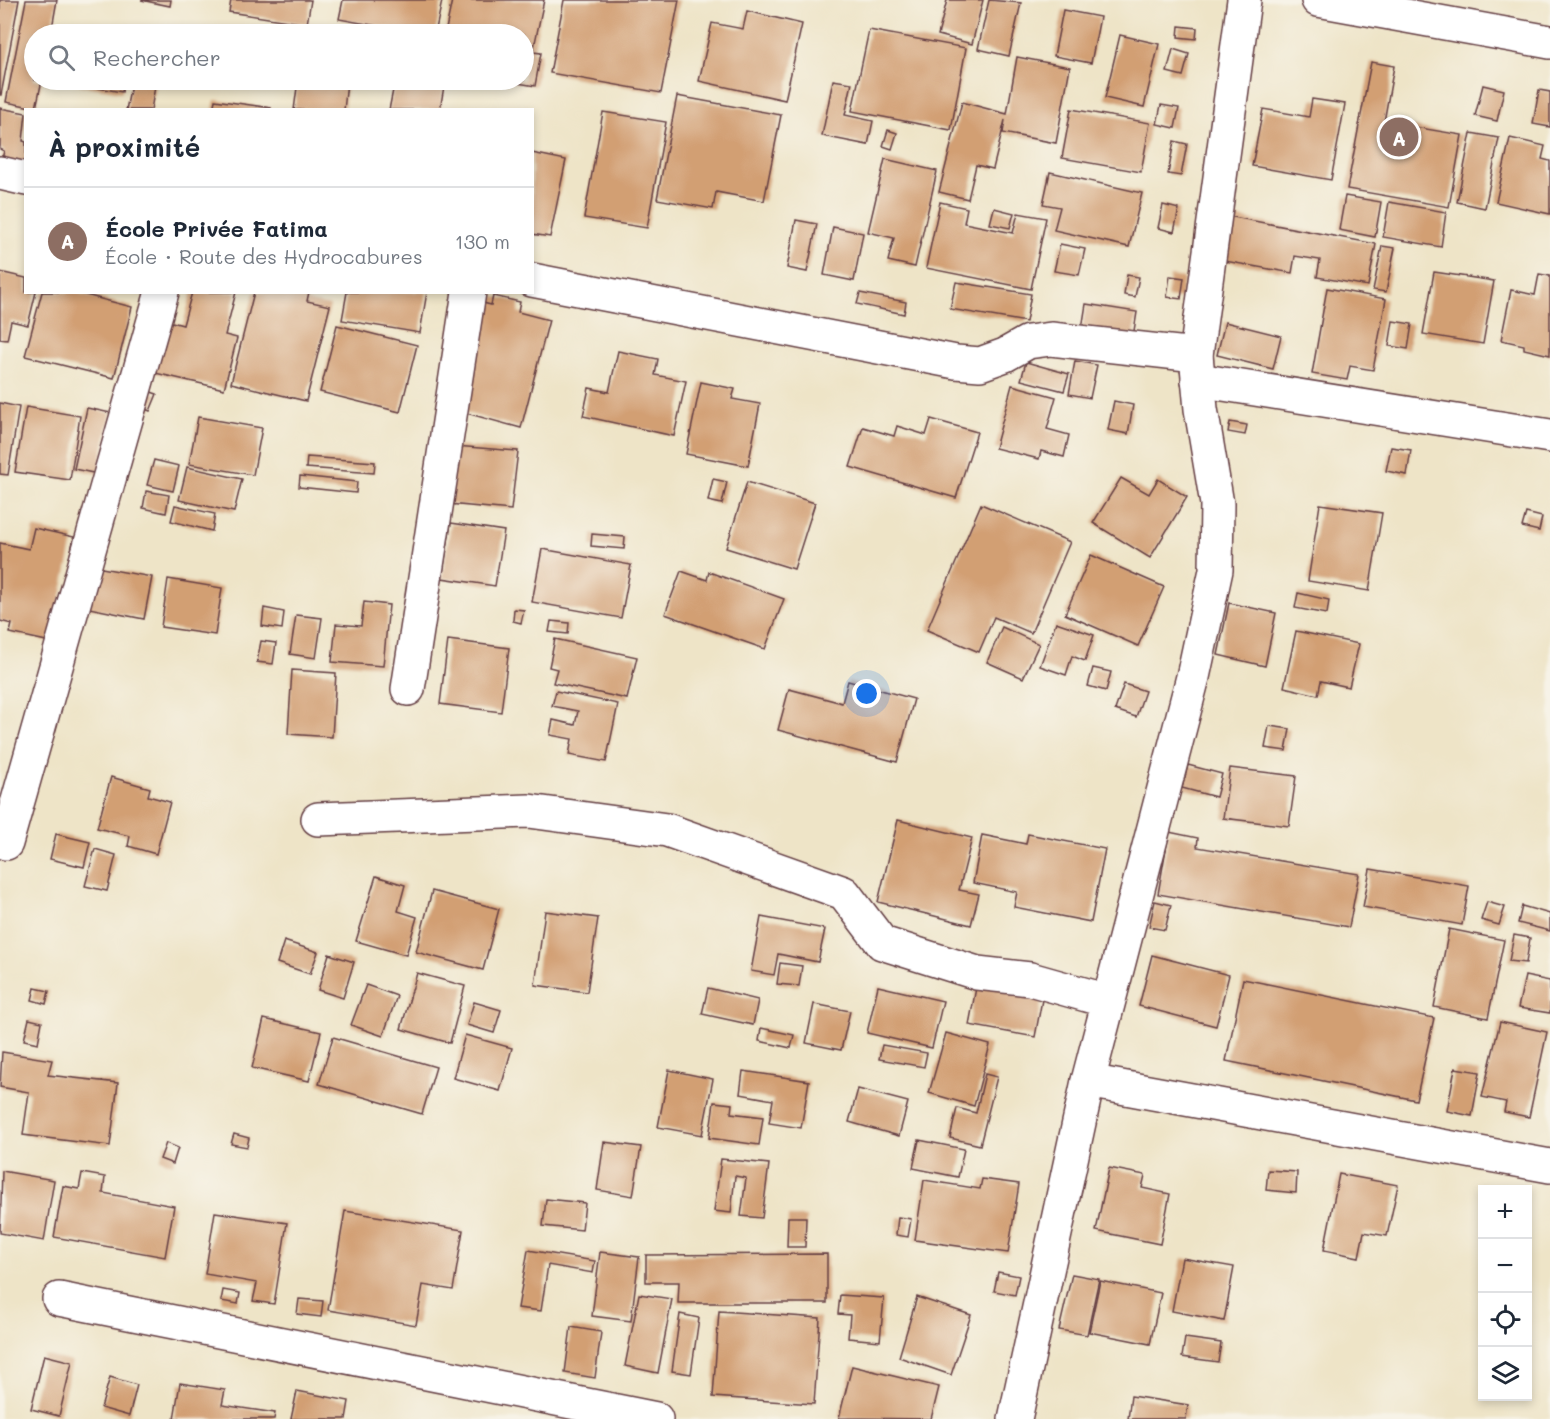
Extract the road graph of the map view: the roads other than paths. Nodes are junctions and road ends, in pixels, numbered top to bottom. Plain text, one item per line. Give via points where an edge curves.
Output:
1 (1244, 0) edge
2 (1318, 0) edge
3 (1550, 42) edge
4 (0, 173) edge
5 (24, 178) edge
6 (534, 280) edge
7 (161, 294) edge
8 (470, 294) edge
9 (1197, 367) junction
10 (1550, 436) edge
11 (408, 690) dead end
12 (318, 819) dead end
13 (6, 843) dead end
14 (1108, 1001) junction
15 (1088, 1081) junction
16 (1550, 1166) edge
17 (59, 1299) dead end
18 (656, 1419) edge
19 (1015, 1419) edge

1 - 9 street
2 - 3 street
4 - 5 street
6 - 9 street via 956,362 980,364 1028,342 1051,339
7 - 13 street
8 - 11 street
9 - 10 street
9 - 14 street via 1217,504 1216,570 1193,677
12 - 14 street via 529,811 667,830 844,893 882,943 977,973 1030,979
14 - 15 street
15 - 16 street
15 - 19 street
17 - 18 street

